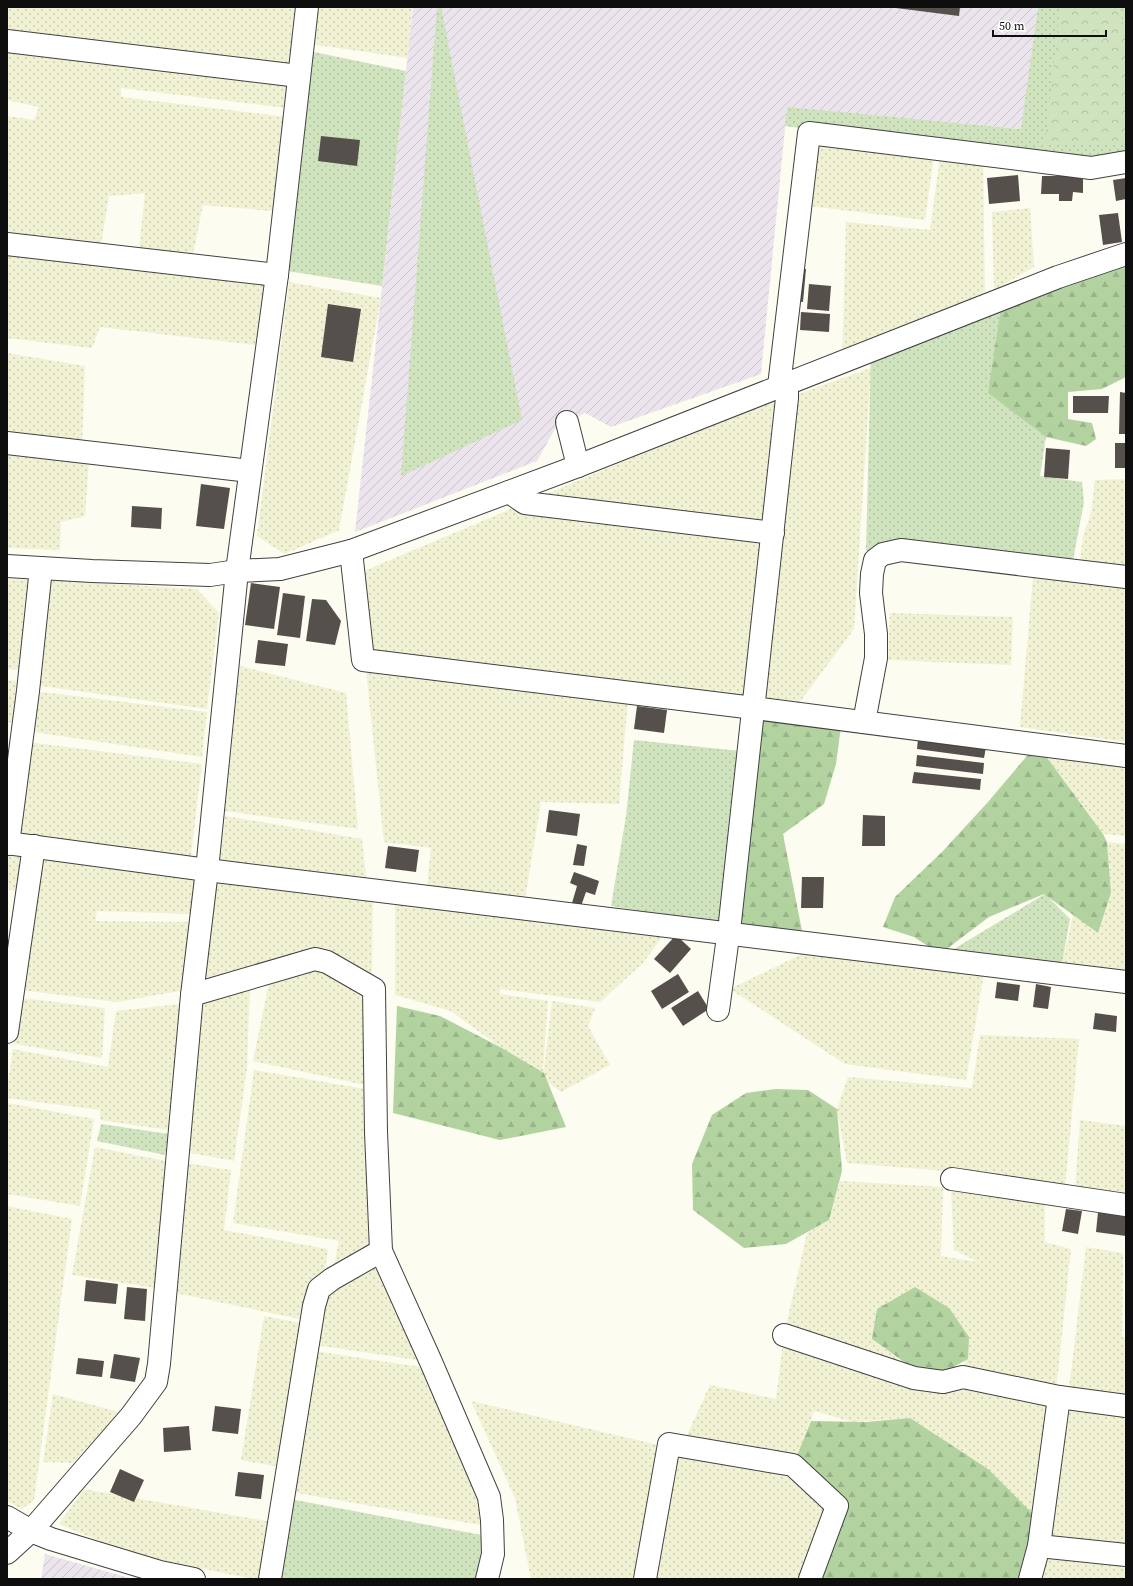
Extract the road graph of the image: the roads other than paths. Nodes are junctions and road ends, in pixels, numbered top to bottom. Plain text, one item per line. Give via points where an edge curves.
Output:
1 (307, 7) edge
2 (7, 41) edge
3 (299, 76) junction
4 (1126, 162) edge
5 (7, 244) edge
6 (1126, 254) edge
7 (277, 275) junction
8 (783, 385) junction
9 (567, 422) dead end
10 (7, 443) edge
11 (578, 466) junction
12 (250, 471) junction
13 (509, 492) junction
14 (773, 533) junction
15 (351, 551) junction
16 (7, 566) edge
17 (41, 568) junction
18 (237, 571) junction
19 (1126, 577) edge
20 (754, 708) junction
21 (864, 722) junction
22 (1126, 756) edge
23 (8, 844) edge
24 (34, 846) junction
25 (207, 870) junction
26 (729, 934) junction
27 (1126, 982) edge
28 (192, 995) junction
29 (718, 1010) dead end
30 (7, 1032) edge
31 (952, 1179) dead end
32 (1126, 1205) edge
33 (381, 1251) junction
34 (784, 1335) dead end
35 (1059, 1397) junction
36 (1126, 1406) edge
37 (7, 1517) edge
38 (31, 1531) junction
39 (1039, 1546) junction
40 (7, 1552) edge
41 (1126, 1555) edge
42 (194, 1579) edge
43 (270, 1579) edge
44 (487, 1579) edge
45 (646, 1579) edge
46 (810, 1579) edge
47 (1030, 1579) edge

1 - 3 street
2 - 3 street
3 - 7 street
4 - 8 street via 1091,168 809,133
5 - 7 street
6 - 8 street via 1058,277
7 - 12 street
8 - 11 street
8 - 14 street via 787,398
9 - 11 street
10 - 12 street
11 - 13 street
12 - 18 street
13 - 14 street via 525,503
13 - 15 street
14 - 20 street
15 - 18 street via 280,569
15 - 20 street via 363,660
16 - 17 street
17 - 18 street via 168,575 210,575
17 - 23 street
18 - 25 street
19 - 21 street via 901,550 883,554 875,560 872,574 876,658
20 - 21 street
20 - 26 street
21 - 22 street
23 - 24 street
24 - 25 street
24 - 30 street
25 - 26 street
25 - 28 street
26 - 27 street
26 - 29 street
28 - 33 street via 315,959 327,962 374,989
28 - 38 street via 160,1364 156,1382 131,1416
31 - 32 street
33 - 43 street via 319,1289 314,1306
33 - 44 street via 489,1497 492,1554
34 - 35 street via 914,1378 943,1382 963,1377
35 - 36 street
35 - 39 street
37 - 38 street
38 - 40 street
38 - 42 street via 160,1572
39 - 41 street
39 - 47 street
45 - 46 street via 669,1444 793,1465 837,1506

